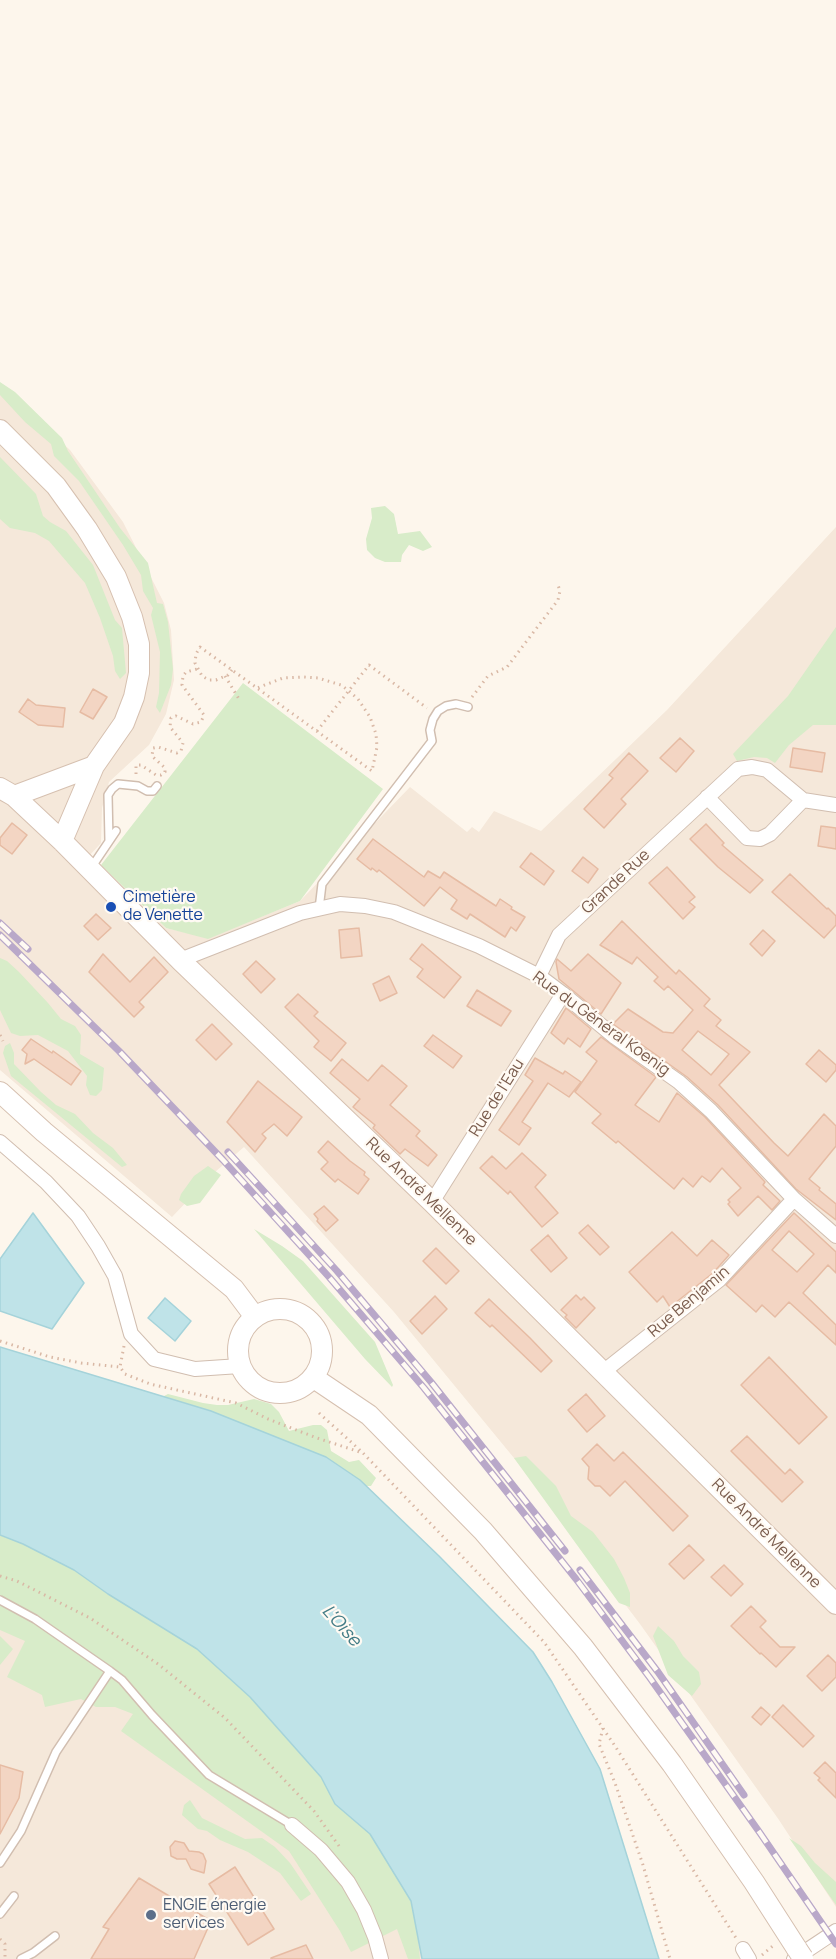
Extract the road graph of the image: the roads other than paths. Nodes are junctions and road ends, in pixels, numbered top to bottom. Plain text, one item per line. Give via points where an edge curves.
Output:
1 (0, 430) edge
2 (466, 706) road end
3 (94, 766) junction
4 (157, 786) road end
5 (7, 792) edge
6 (707, 797) junction
7 (803, 800) junction
8 (836, 805) edge
9 (116, 831) dead end
10 (62, 841) junction
11 (109, 841) junction
12 (89, 870) junction
13 (319, 909) junction
14 (180, 960) junction
15 (538, 976) junction
16 (563, 994) junction
17 (0, 1092) edge
18 (0, 1142) edge
19 (794, 1199) junction
20 (432, 1202) junction
21 (836, 1236) edge
22 (255, 1317) junction
23 (240, 1366) junction
24 (603, 1372) junction
25 (314, 1377) junction
26 (0, 1600) edge
27 (836, 1604) edge
28 (110, 1671) junction
29 (292, 1825) joint
30 (0, 1863) edge
31 (14, 1896) dead end
32 (0, 1914) edge
33 (836, 1931) edge
34 (55, 1936) dead end
35 (800, 1956) edge
36 (21, 1959) edge
37 (381, 1959) edge

1 - 3 street via 56,486 87,529 116,577 132,617 139,644 134,697 124,723
2 - 13 lane via 446,705 436,714 430,730 432,741 322,884
3 - 5 street
3 - 10 street
4 - 11 lane via 153,791 118,784 112,789 108,795
5 - 10 street, Rue André Mellenne
6 - 7 street, Grande Rue via 738,770 752,767 767,770
6 - 7 street via 747,838 760,839 770,834
6 - 15 street, Grande Rue via 560,935
7 - 8 street
9 - 11 lane
10 - 12 street, Rue André Mellenne
11 - 12 lane
12 - 14 street, Rue André Mellenne
13 - 14 street, Rue du Général Koenig via 300,912
13 - 15 street, Rue du Général Koenig via 340,904 394,912 479,946
14 - 20 street, Rue André Mellenne
15 - 16 street, Rue du Général Koenig
16 - 19 street, Rue du Général Koenig via 687,1089
16 - 20 street, Rue de l'Eau
17 - 22 street via 234,1289
18 - 23 street via 78,1216 115,1276 131,1335 154,1359 195,1369
19 - 21 street, Rue du Général Koenig
19 - 24 street, Rue Benjamin via 718,1280
20 - 24 street, Rue André Mellenne
22 - 23 street via 240,1339
22 - 25 street via 280,1309 299,1314 315,1327 323,1352
23 - 25 street via 256,1386 280,1394 293,1392
24 - 27 street, Rue André Mellenne
25 - 35 street via 369,1415 483,1531 583,1647 672,1764
26 - 28 lane
28 - 29 lane via 209,1775
28 - 30 lane via 56,1752 21,1831
29 - 37 street via 321,1850 348,1882 364,1910
31 - 32 lane
33 - 35 street
34 - 36 lane

